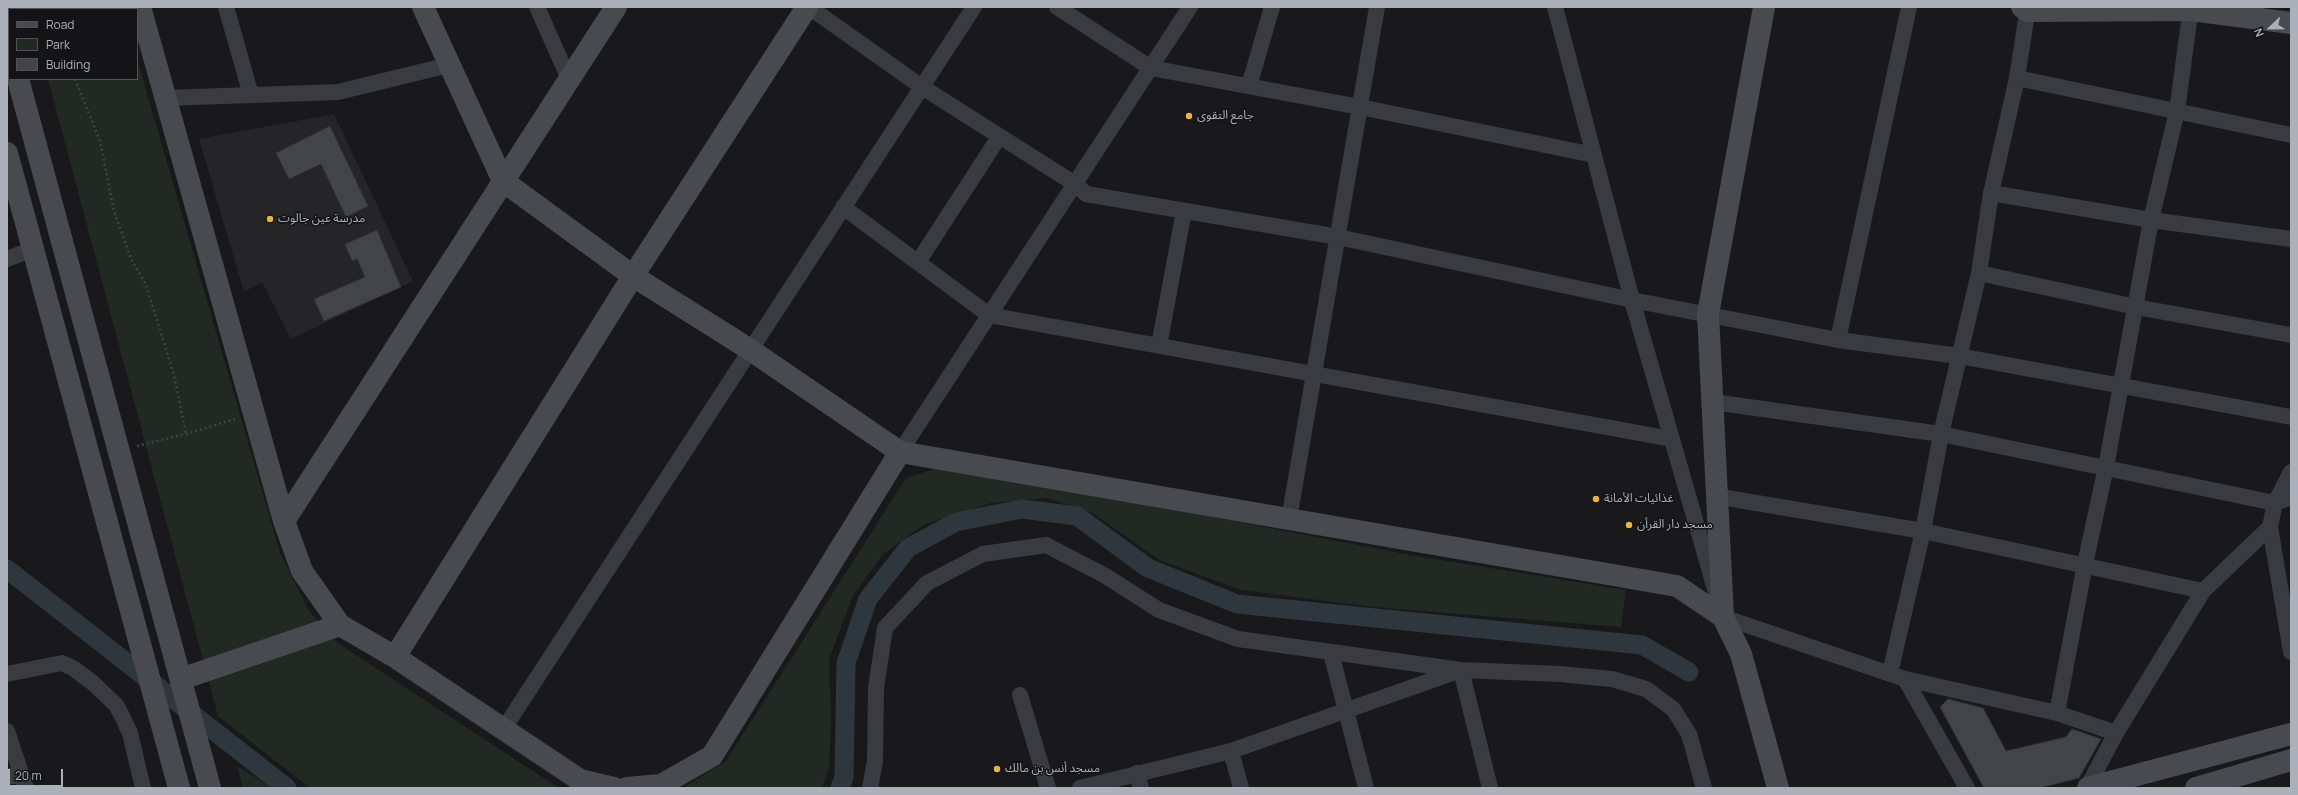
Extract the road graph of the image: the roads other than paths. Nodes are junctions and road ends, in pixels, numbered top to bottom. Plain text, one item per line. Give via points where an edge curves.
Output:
1 (140, 7) edge
2 (226, 7) edge
3 (423, 7) edge
4 (537, 7) edge
5 (616, 7) edge
6 (808, 7) edge
7 (974, 7) edge
8 (1057, 7) edge
9 (1190, 7) edge
10 (1272, 7) edge
11 (1377, 7) edge
12 (1556, 7) edge
13 (1764, 7) edge
14 (1909, 7) edge
15 (2026, 8) edge
16 (2191, 9) edge
17 (2291, 23) edge
18 (449, 65) junction
19 (1151, 68) junction
20 (2017, 78) junction
21 (569, 79) junction
22 (18, 80) edge
23 (1249, 86) junction
24 (922, 87) junction
25 (251, 95) junction
26 (166, 98) junction
27 (1360, 107) junction
28 (2177, 111) junction
29 (2291, 135) edge
30 (1000, 137) junction
31 (7, 153) edge
32 (1594, 155) junction
33 (503, 182) junction
34 (1075, 184) junction
35 (1991, 193) junction
36 (843, 207) junction
37 (1184, 211) junction
38 (2151, 220) junction
39 (1338, 237) junction
40 (2291, 240) edge
41 (33, 249) junction
42 (7, 258) edge
43 (918, 262) junction
44 (1979, 273) junction
45 (633, 276) junction
46 (1632, 300) junction
47 (2136, 307) junction
48 (1708, 314) junction
49 (990, 315) junction
50 (2291, 335) edge
51 (1838, 340) junction
52 (1159, 346) junction
53 (749, 349) junction
54 (1960, 356) junction
55 (1312, 374) junction
56 (2121, 384) junction
57 (1713, 402) junction
58 (2291, 417) edge
59 (1941, 434) junction
60 (1672, 439) junction
61 (900, 452) junction
62 (2106, 467) junction
63 (2291, 472) edge
64 (1715, 496) junction
65 (2291, 497) edge
66 (2275, 503) junction
67 (1289, 519) junction
68 (284, 521) junction
69 (2270, 527) junction
70 (1923, 531) junction
71 (2085, 564) junction
72 (2203, 591) junction
73 (1723, 617) junction
74 (340, 625) junction
75 (2291, 652) edge
76 (1331, 653) junction
77 (395, 657) junction
78 (1461, 670) junction
79 (7, 674) edge
80 (1898, 676) junction
81 (181, 680) junction
82 (1020, 695) dead end
83 (1346, 712) junction
84 (2058, 713) junction
85 (503, 730) junction
86 (7, 731) edge
87 (2116, 733) junction
88 (2291, 734) edge
89 (1231, 751) junction
90 (2291, 760) edge
91 (18, 780) edge
92 (1139, 781) edge
93 (2206, 787) edge
94 (143, 788) edge
95 (179, 788) edge
96 (210, 788) edge
97 (614, 788) edge
98 (627, 788) edge
99 (870, 788) edge
100 (1048, 788) edge
101 (1080, 788) edge
102 (1241, 788) edge
103 (1366, 788) edge
104 (1490, 788) edge
105 (1704, 788) edge
106 (1778, 788) edge
107 (1967, 788) edge
108 (2088, 788) edge

1 - 26 main road
2 - 25 street
3 - 18 main road
4 - 21 street
5 - 21 main road
6 - 24 street
6 - 45 main road
7 - 24 street
8 - 19 street
9 - 19 street
10 - 23 street
11 - 27 street
12 - 32 street
13 - 48 main road
14 - 51 street
15 - 16 main road
15 - 20 street
16 - 17 main road
16 - 28 street
18 - 25 street via 338,92
18 - 33 main road
19 - 23 street
19 - 34 street
20 - 28 street
20 - 35 street
21 - 33 main road
22 - 81 main road
23 - 27 street
24 - 30 street
24 - 36 street
25 - 26 street
26 - 68 main road
27 - 32 street
27 - 39 street
28 - 29 street
28 - 38 street
30 - 34 street
30 - 43 street
31 - 41 main road
32 - 46 street
33 - 45 main road
33 - 68 main road
34 - 37 street via 1086,194
34 - 49 street
35 - 38 street
35 - 44 street
36 - 43 street
36 - 53 street
37 - 39 street
37 - 52 street
38 - 40 street
38 - 47 street
39 - 46 street
39 - 55 street
41 - 42 street
41 - 95 main road
43 - 49 street
44 - 47 street
44 - 54 street
45 - 53 main road
45 - 77 main road
46 - 48 street
46 - 60 street
47 - 50 street
47 - 56 street
48 - 51 street
48 - 57 main road
49 - 52 street
49 - 61 street
51 - 54 street
52 - 55 street
53 - 61 main road
53 - 85 street
54 - 56 street
54 - 59 street
55 - 60 street
55 - 67 street
56 - 58 street
56 - 62 street
57 - 59 street
57 - 64 main road
59 - 62 street
59 - 70 street
60 - 73 street
61 - 67 main road
61 - 98 main road via 712,756 661,785
62 - 66 street
62 - 71 street
63 - 66 street
64 - 70 street
64 - 73 main road
65 - 66 street
66 - 69 street
67 - 73 main road via 1677,586
68 - 74 main road via 302,571
69 - 72 street
69 - 75 street
70 - 71 street
70 - 80 street
71 - 72 street
71 - 84 street
72 - 87 street
73 - 80 street
73 - 106 main road via 1741,654
74 - 77 main road
74 - 81 main road
76 - 78 street
76 - 83 street
76 - 99 street via 1238,639 1158,610 1104,575 1046,545 983,554 927,583 885,628 876,688 875,761
77 - 85 main road
78 - 83 street
78 - 104 street
78 - 105 street via 1612,679 1646,689 1673,709 1689,734
79 - 94 street via 62,663 73,668 116,705 130,733
80 - 84 street
80 - 107 street
81 - 96 main road
82 - 100 street
83 - 89 street
83 - 103 street
84 - 87 street
85 - 97 main road via 580,780
86 - 91 street
87 - 108 street
88 - 108 main road
89 - 92 street
89 - 102 street
90 - 93 main road
92 - 101 street

